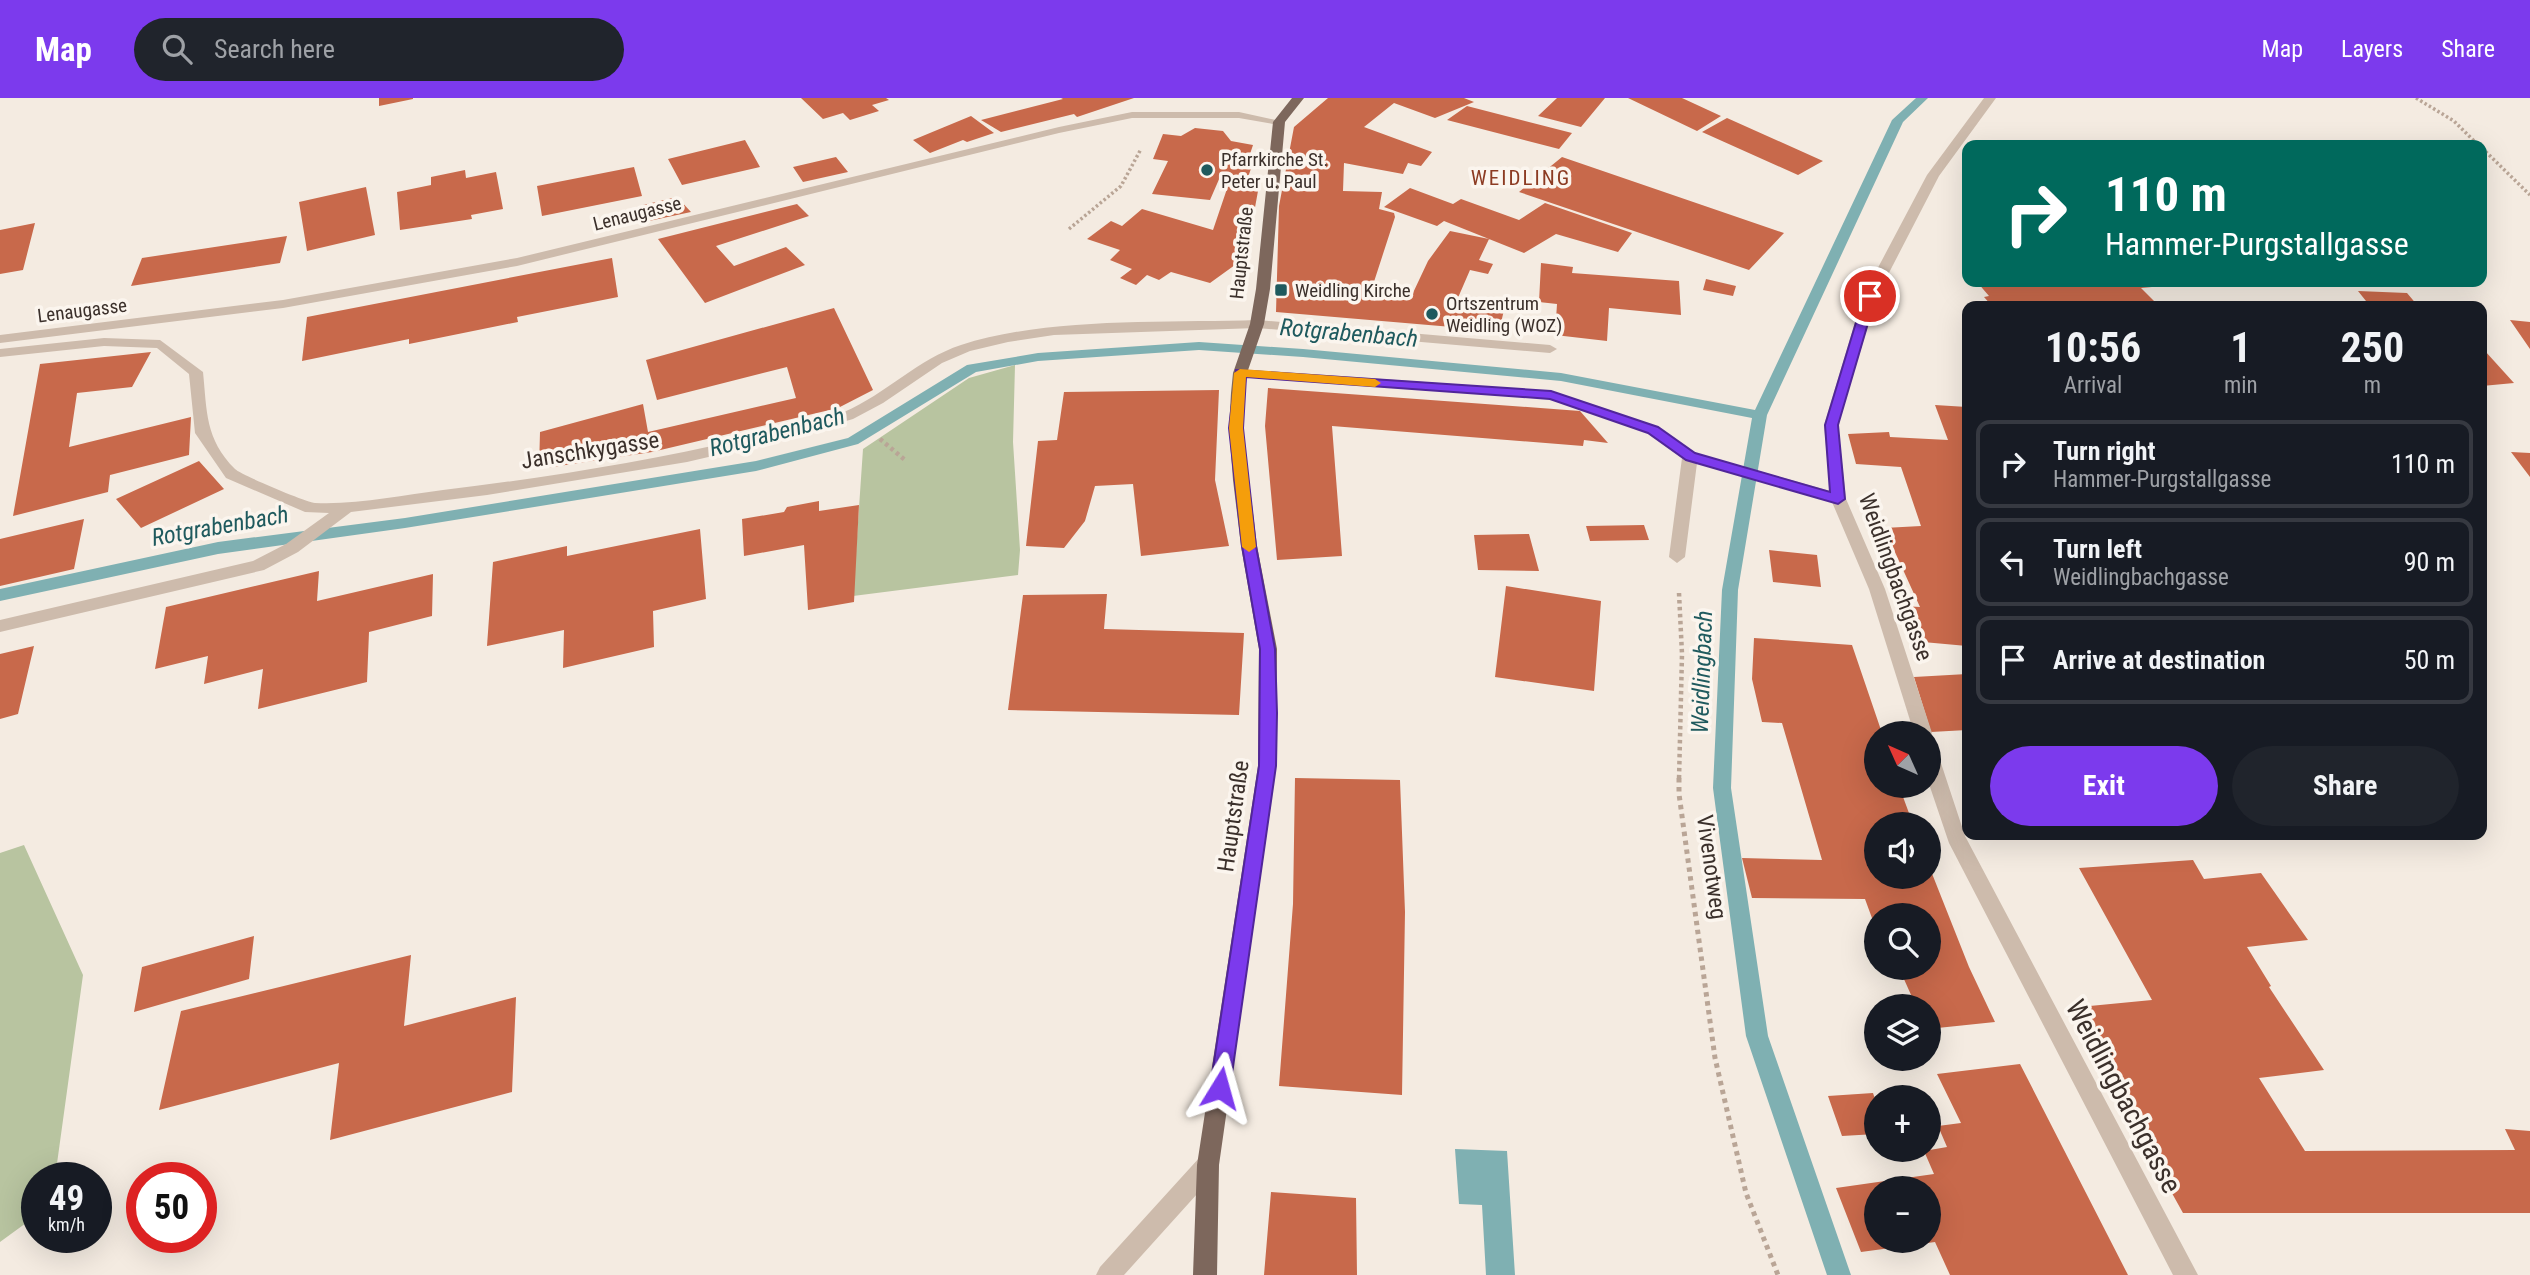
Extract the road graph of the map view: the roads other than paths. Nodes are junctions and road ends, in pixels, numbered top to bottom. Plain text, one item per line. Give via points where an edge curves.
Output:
1 (1298, 98) edge
2 (1990, 98) edge
3 (1279, 122) junction
4 (1255, 330) junction
5 (0, 339) edge
6 (1550, 349) dead end
7 (0, 353) edge
8 (1242, 369) junction
9 (1690, 456) junction
10 (1838, 499) junction
11 (347, 507) junction
12 (1677, 557) road end
13 (0, 626) edge
14 (1919, 721) edge
15 (1941, 791) edge
16 (1208, 1165) junction
17 (1108, 1275) edge
18 (1205, 1275) edge
19 (2186, 1275) edge

1 - 3 main road
2 - 10 street, Weidlingbachgasse via 1933,175 1870,296 1831,425
3 - 4 main road, Hauptstraße
3 - 5 street, Lenaugasse via 1239,115 1132,115 517,262 283,304
4 - 6 street, Janschkygasse
4 - 8 main road, Hauptstraße
4 - 11 street, Janschkygasse via 1104,327 1008,338 937,360 848,416 781,435 687,457 487,490
7 - 11 street, Janschkygasse via 104,342 160,344 196,372 202,433 231,474 310,508
8 - 9 street via 1551,396 1653,430
8 - 16 main road, Hauptstraße via 1236,428 1249,546 1268,649 1267,766
9 - 10 street
9 - 12 street
10 - 14 street, Weidlingbachgasse via 1877,589
11 - 13 street via 292,548 258,566
15 - 19 street, Weidlingbachgasse via 1956,837
16 - 17 street
16 - 18 main road, Hauptstraße

